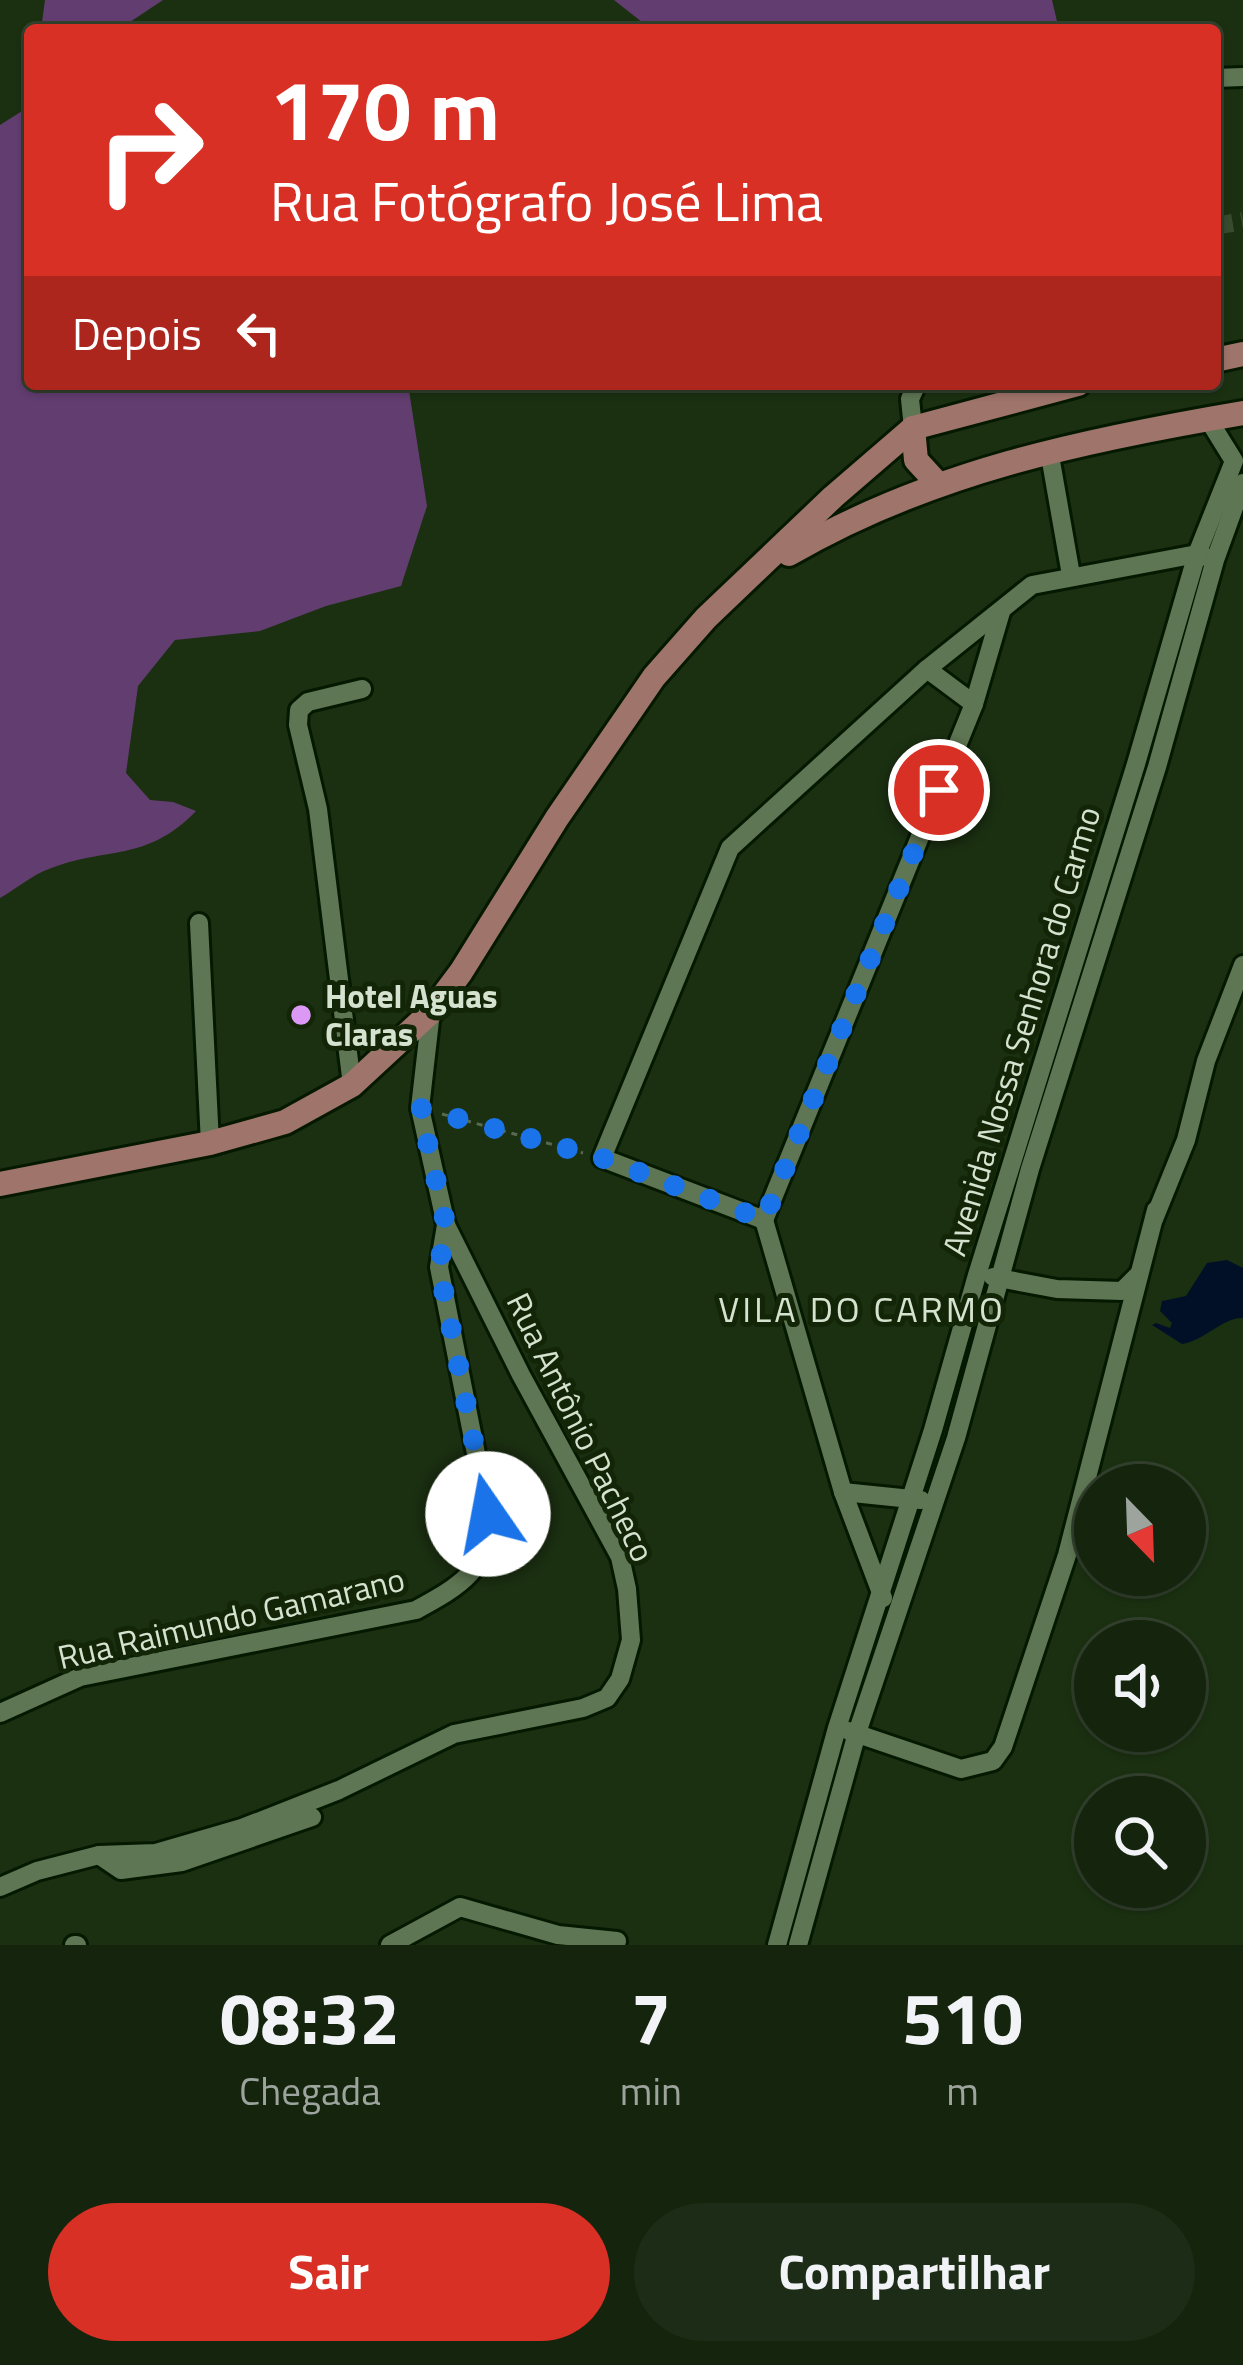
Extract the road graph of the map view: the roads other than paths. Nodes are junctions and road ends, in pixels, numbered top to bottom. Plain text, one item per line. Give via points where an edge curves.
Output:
1 (914, 390) edge
2 (1056, 390) edge
3 (1243, 413) edge
4 (1208, 419) junction
5 (913, 428) junction
6 (1049, 449) junction
7 (1243, 483) edge
8 (938, 484) junction
9 (1206, 557) junction
10 (756, 573) junction
11 (1071, 575) junction
12 (1001, 611) junction
13 (927, 669) junction
14 (362, 689) dead end
15 (974, 704) junction
16 (1136, 764) junction
17 (1157, 767) junction
18 (1107, 885) junction
19 (199, 923) dead end
20 (1243, 965) edge
21 (431, 1012) junction
22 (352, 1085) junction
23 (210, 1142) junction
24 (1021, 1168) junction
25 (0, 1184) edge
26 (1156, 1210) junction
27 (764, 1220) junction
28 (446, 1225) junction
29 (977, 1275) junction
30 (1001, 1278) junction
31 (963, 1365) junction
32 (843, 1492) junction
33 (912, 1497) junction
34 (934, 1504) junction
35 (880, 1597) junction
36 (902, 1605) junction
37 (0, 1713) edge
38 (837, 1728) junction
39 (857, 1733) junction
40 (825, 1813) junction
41 (312, 1817) dead end
42 (99, 1855) junction
43 (0, 1887) edge
44 (617, 1941) dead end
45 (390, 1945) edge
46 (777, 1945) edge
47 (798, 1945) edge

1 - 5 street
2 - 5 main road
3 - 4 main road
4 - 6 main road
4 - 9 street, Avenida Nossa Senhora do Carmo via 1234,460
5 - 8 main road via 916,460
5 - 10 main road
6 - 8 main road
6 - 11 street
7 - 9 street, Avenida Nossa Senhora do Carmo
8 - 10 main road via 845,521
9 - 11 street
9 - 16 street, Avenida Nossa Senhora do Carmo
9 - 17 street, Avenida Nossa Senhora do Carmo
10 - 21 main road via 654,677
11 - 12 street via 1032,585
12 - 13 street
12 - 15 street
13 - 15 street
13 - 27 street via 730,848 602,1158
14 - 22 street via 308,703 298,725 317,808
15 - 27 street
16 - 17 street
16 - 18 street, Avenida Nossa Senhora do Carmo
17 - 18 street, Avenida Nossa Senhora do Carmo
18 - 24 street, Avenida Nossa Senhora do Carmo
19 - 23 street
20 - 26 street
21 - 22 main road
21 - 28 street, Rua Raimundo Gamarano via 420,1108
22 - 23 main road via 285,1121
23 - 25 main road
24 - 29 street, Avenida Nossa Senhora do Carmo
24 - 30 street, Avenida Nossa Senhora do Carmo
26 - 30 street via 1138,1275 1122,1291
26 - 39 street via 1066,1555 1003,1747 993,1761 961,1769
27 - 32 street
28 - 37 street, Rua Raimundo Gamarano via 439,1267 488,1514 490,1541 472,1573 416,1610 80,1677
28 - 42 street, Rua Antônio Pacheco via 620,1557 631,1640 620,1679 607,1698 583,1708 454,1735 242,1828 157,1853
29 - 30 street
29 - 31 street, Avenida Nossa Senhora do Carmo
30 - 31 street, Avenida Nossa Senhora do Carmo
31 - 33 street, Avenida Nossa Senhora do Carmo
31 - 34 street, Avenida Nossa Senhora do Carmo via 956,1438
32 - 33 street
32 - 35 street
33 - 34 street
33 - 35 street, Avenida Nossa Senhora do Carmo
34 - 36 street, Avenida Nossa Senhora do Carmo
35 - 36 street
35 - 38 street, Avenida Nossa Senhora do Carmo
36 - 39 street, Avenida Nossa Senhora do Carmo
38 - 39 street
38 - 40 street, Avenida Nossa Senhora do Carmo
39 - 40 street, Avenida Nossa Senhora do Carmo
40 - 46 street, Avenida Nossa Senhora do Carmo
40 - 47 street, Avenida Nossa Senhora do Carmo
41 - 42 street, Rua Antônio Pacheco via 182,1862 121,1870
42 - 43 street, Rua Antônio Pacheco
44 - 45 street via 558,1935 460,1907

